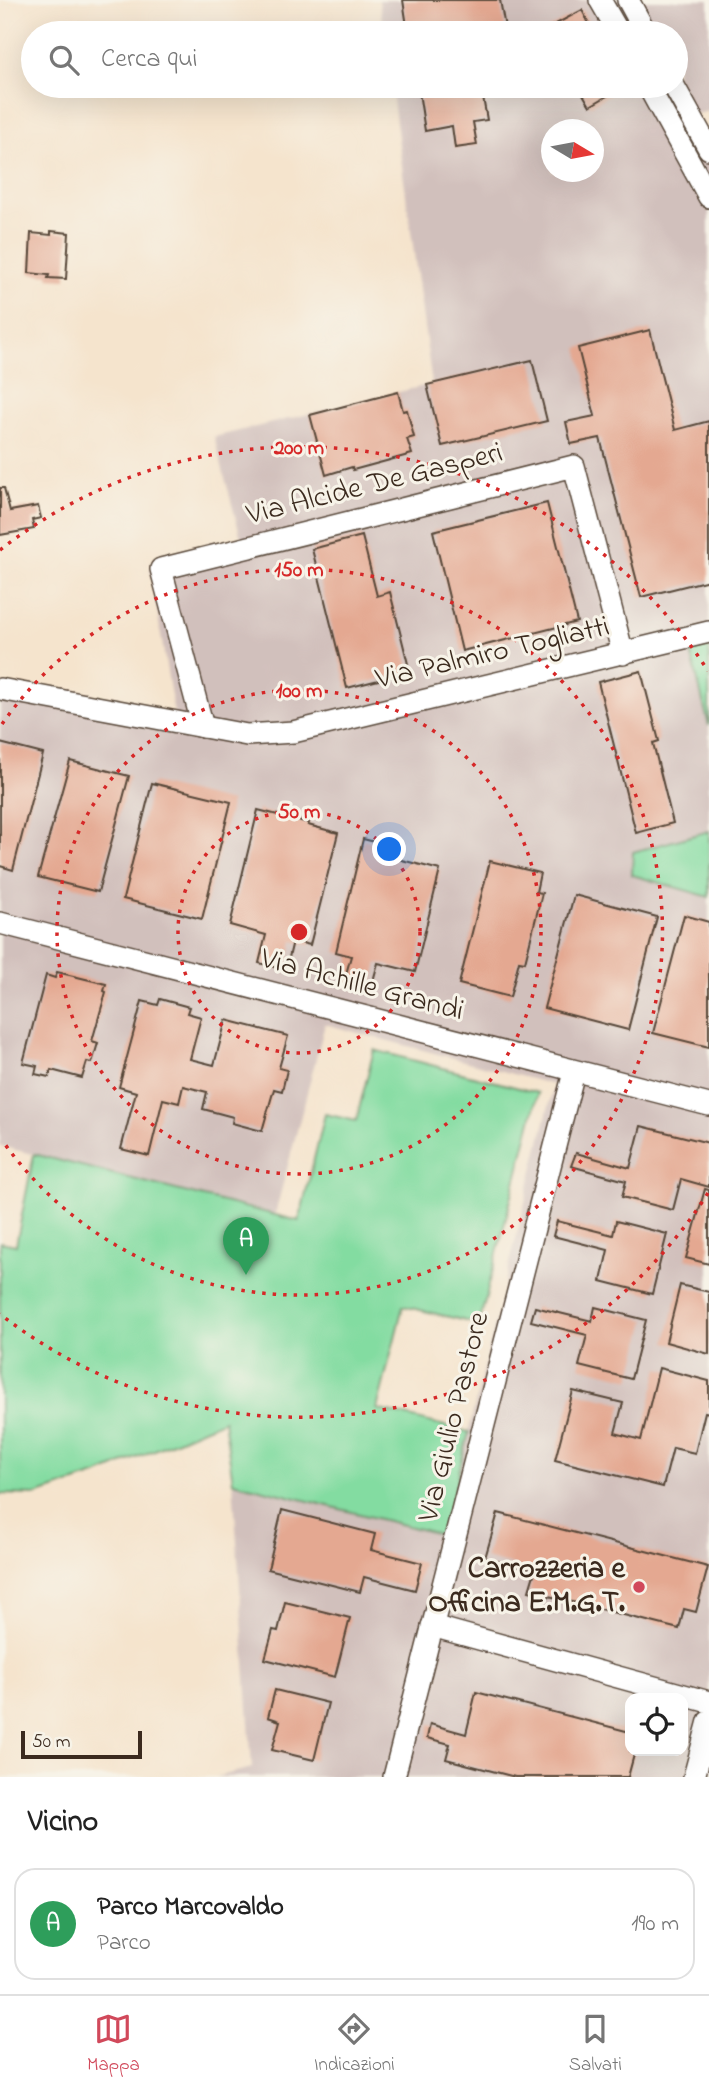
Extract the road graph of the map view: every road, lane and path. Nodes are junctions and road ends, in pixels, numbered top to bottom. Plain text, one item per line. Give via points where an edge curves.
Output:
1 (600, 0) edge
2 (628, 0) edge
3 (612, 21) edge
4 (639, 21) edge
5 (655, 98) edge
6 (681, 98) edge
7 (709, 149) edge
8 (709, 197) edge
9 (709, 632) edge
10 (623, 654) junction
11 (0, 688) edge
12 (203, 727) junction
13 (0, 923) edge
14 (574, 1072) junction
15 (709, 1105) edge
16 (432, 1626) junction
17 (709, 1702) edge
18 (709, 1721) edge
19 (394, 1777) edge
20 (694, 1777) edge

1 - 3 street
2 - 4 street
5 - 8 street
6 - 7 street
9 - 10 street, Via Palmiro Togliatti
10 - 12 street, Via Palmiro Togliatti via 293,732 247,735
10 - 12 street, Via Alcide De Gasperi via 574,466 161,569
11 - 12 street, Via Palmiro Togliatti
13 - 14 street, Via Achille Grandi
14 - 15 street, Via Achille Grandi
14 - 16 street, Via Giulio Pastore
16 - 17 street
16 - 19 street, Via Giulio Pastore
18 - 20 street

